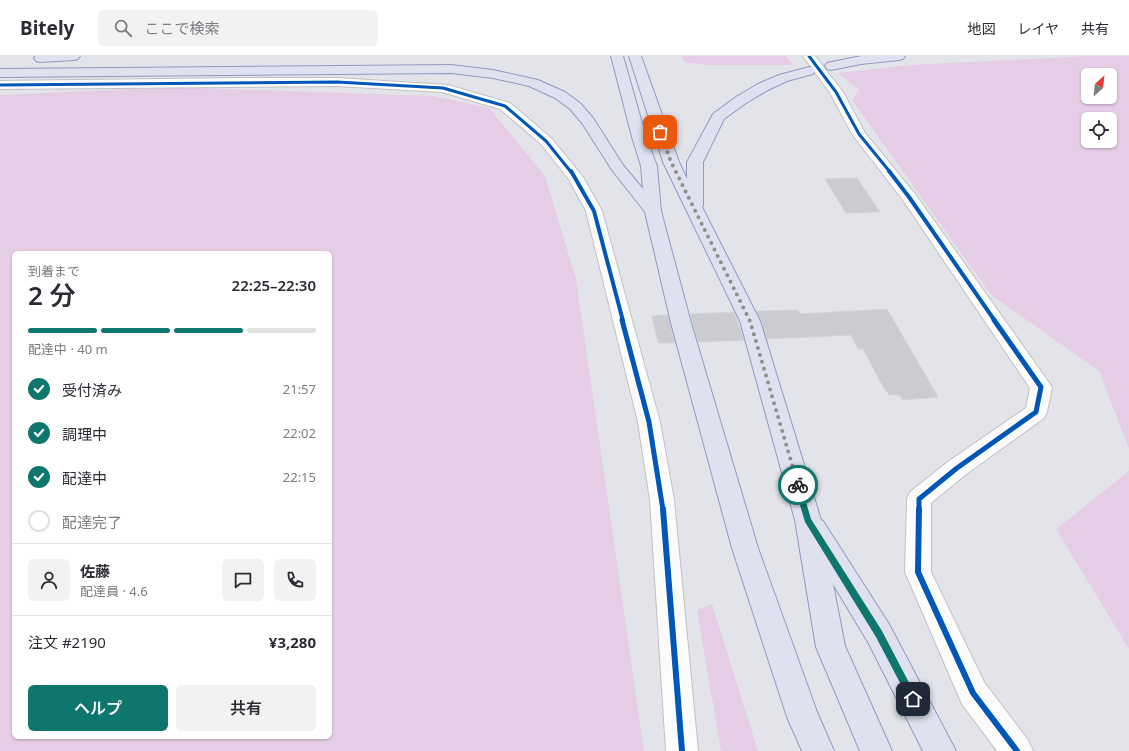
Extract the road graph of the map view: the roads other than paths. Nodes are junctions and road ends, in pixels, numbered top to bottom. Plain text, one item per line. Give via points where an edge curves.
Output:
1 (74, 56) edge
2 (617, 56) edge
3 (635, 56) edge
4 (899, 56) edge
5 (30, 58) dead end
6 (809, 63) edge
7 (831, 66) dead end
8 (0, 73) edge
9 (0, 85) edge
10 (653, 211) junction
11 (695, 211) junction
12 (808, 520) junction
13 (682, 751) edge
14 (818, 751) edge
15 (876, 751) edge
16 (940, 751) edge
17 (1017, 751) edge

1 - 5 highway
2 - 10 highway via 649,166
3 - 11 highway via 671,162
4 - 7 highway
6 - 11 highway via 741,100 718,117 695,162
6 - 17 street via 836,92 859,134 909,197 1041,388 1036,412 957,468 919,499 918,572 973,693
8 - 10 highway via 451,69 493,74 533,83 560,95 575,106 588,121 617,168
9 - 13 street via 330,82 443,88 505,106 546,141 575,177 594,211 649,422 662,500
10 - 14 highway via 681,323 745,548 803,718
11 - 12 highway via 750,321
12 - 15 highway via 831,647
12 - 16 highway via 879,634

